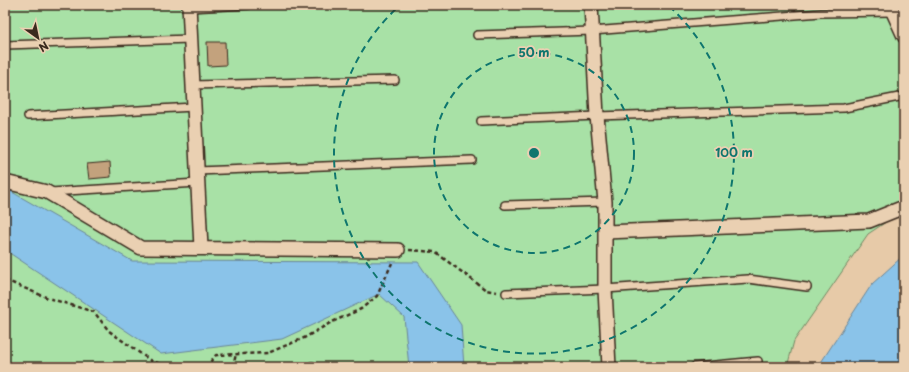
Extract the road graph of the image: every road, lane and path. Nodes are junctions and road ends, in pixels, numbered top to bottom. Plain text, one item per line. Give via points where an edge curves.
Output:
1 (248, 5) edge
2 (591, 5) edge
3 (189, 6) edge
4 (892, 9) edge
5 (592, 30) junction
6 (477, 35) dead end
7 (904, 36) edge
8 (191, 39) junction
9 (5, 45) edge
10 (395, 80) dead end
11 (193, 85) junction
12 (904, 96) edge
13 (194, 107) junction
14 (28, 116) dead end
15 (597, 116) junction
16 (481, 121) dead end
17 (472, 160) dead end
18 (197, 177) junction
19 (5, 182) edge
20 (47, 192) junction
21 (605, 202) junction
22 (505, 205) dead end
23 (904, 207) edge
24 (606, 232) junction
25 (201, 248) junction
26 (398, 250) junction
27 (5, 280) edge
28 (807, 287) dead end
29 (486, 290) dead end
30 (606, 290) junction
31 (506, 293) dead end
32 (236, 354) junction
33 (758, 361) dead end
34 (170, 367) edge
35 (206, 367) edge
36 (233, 367) edge
37 (609, 367) edge
38 (694, 367) edge

1 - 3 lane
2 - 5 street
3 - 8 street
4 - 5 lane
4 - 7 street
5 - 6 lane
5 - 15 street
8 - 9 lane
8 - 11 street
10 - 11 lane
11 - 13 street
12 - 15 lane via 844,108
13 - 14 lane
13 - 18 street
15 - 16 lane
15 - 21 street
17 - 18 lane
18 - 20 lane
18 - 25 street
19 - 20 street
20 - 25 street via 141,248
21 - 22 lane
21 - 24 street
23 - 24 street via 869,221
24 - 30 street
25 - 26 street
26 - 29 path via 435,252
26 - 32 path via 376,296 361,309 304,338 268,352
27 - 34 path via 48,298 94,312 109,331 151,361
28 - 30 lane via 748,279
30 - 31 lane
30 - 37 street
32 - 35 path via 216,355
32 - 36 path
33 - 38 lane

